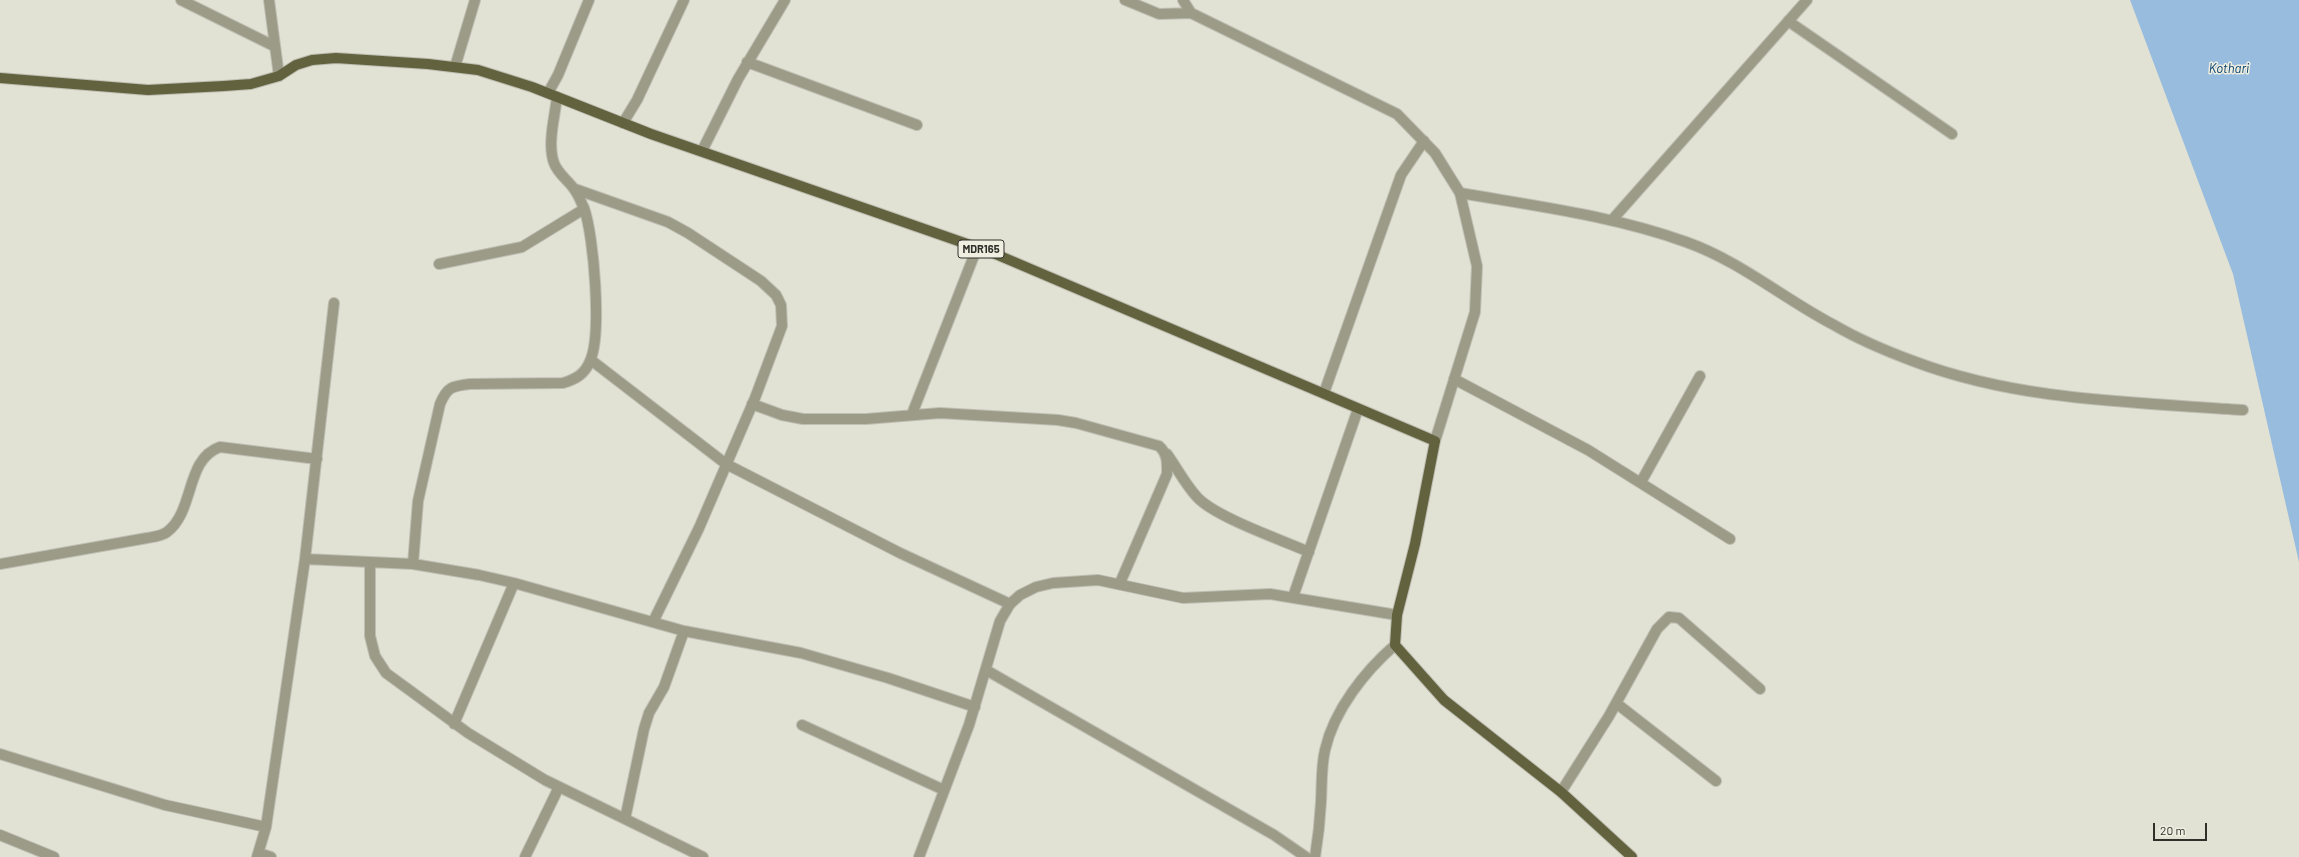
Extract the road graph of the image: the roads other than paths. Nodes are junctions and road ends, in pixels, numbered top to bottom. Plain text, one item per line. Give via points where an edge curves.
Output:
1 (181, 0) edge
2 (269, 0) edge
3 (474, 0) edge
4 (589, 0) edge
5 (684, 0) edge
6 (785, 0) edge
7 (1125, 0) edge
8 (1182, 0) edge
9 (1806, 0) edge
10 (1191, 13) junction
11 (1788, 20) junction
12 (274, 46) junction
13 (747, 62) junction
14 (455, 67) junction
15 (279, 76) junction
16 (0, 78) edge
17 (552, 95) junction
18 (624, 123) junction
19 (918, 125) dead end
20 (1952, 134) dead end
21 (1424, 141) junction
22 (702, 151) junction
23 (575, 189) junction
24 (1460, 193) junction
25 (584, 208) junction
26 (1612, 220) junction
27 (977, 248) junction
28 (439, 264) dead end
29 (334, 303) dead end
30 (591, 360) junction
31 (1700, 376) dead end
32 (1454, 379) junction
33 (1324, 393) junction
34 (752, 404) junction
35 (1358, 409) junction
36 (2243, 410) dead end
37 (912, 414) junction
38 (1435, 441) junction
39 (1164, 451) junction
40 (317, 459) junction
41 (726, 464) junction
42 (1641, 482) junction
43 (1730, 539) dead end
44 (1309, 552) junction
45 (305, 559) junction
46 (370, 562) junction
47 (0, 564) edge
48 (413, 564) junction
49 (514, 583) junction
50 (1120, 583) junction
51 (1293, 597) junction
52 (1010, 604) junction
53 (1397, 615) junction
54 (653, 622) junction
55 (684, 631) junction
56 (1395, 645) junction
57 (986, 670) junction
58 (1760, 688) dead end
59 (1616, 703) junction
60 (975, 707) junction
61 (454, 724) junction
62 (802, 725) dead end
63 (0, 754) edge
64 (1716, 781) dead end
65 (559, 787) junction
66 (944, 790) junction
67 (1560, 792) junction
68 (625, 819) junction
69 (266, 827) junction
70 (0, 835) edge
71 (258, 855) edge
72 (54, 857) edge
73 (270, 857) edge
74 (525, 857) edge
75 (703, 857) edge
76 (919, 857) edge
77 (1306, 857) edge
78 (1315, 857) edge
79 (1632, 857) edge

1 - 12 street
2 - 12 street
3 - 14 street
4 - 17 street
5 - 18 street
6 - 13 street
7 - 10 street via 1159,14
8 - 10 street
9 - 11 street
10 - 21 street via 1397,114
11 - 20 street
11 - 26 street
12 - 15 street
13 - 19 street
13 - 22 street
14 - 15 main road, MDR165 via 336,58 312,60 296,65
14 - 17 main road, MDR165 via 478,70
15 - 16 main road, MDR165 via 250,84 148,90
17 - 18 main road, MDR165
17 - 23 street via 554,163 561,175
18 - 22 main road, MDR165
21 - 24 street via 1435,153
21 - 33 street via 1401,175
22 - 27 main road, MDR165
23 - 25 street
23 - 34 street via 674,226 740,266 776,295 781,305 782,326
24 - 26 street
24 - 32 street via 1477,266 1475,312
25 - 28 street via 522,247
25 - 30 street via 595,272 595,329
26 - 36 street via 1687,242 1748,272 1834,325 1912,361 1984,384 2033,394
27 - 33 main road, MDR165
27 - 37 street
29 - 40 street
30 - 41 street
30 - 48 street via 584,372 575,379 563,383 470,384 456,385 446,391 440,404 418,501
31 - 42 street
32 - 38 street
32 - 42 street via 1557,432
33 - 35 main road, MDR165
34 - 37 street via 804,420 866,419
34 - 41 street
35 - 38 main road, MDR165
35 - 44 street
37 - 39 street via 940,413 1076,423 1150,442 1160,446
38 - 53 main road via 1415,544
39 - 44 street via 1197,497 1206,504 1237,521
39 - 50 street via 1167,474
40 - 45 street
40 - 47 street via 220,447 209,451 200,462 178,521 166,533
41 - 52 street via 900,553
41 - 54 street via 699,528
42 - 43 street
44 - 51 street
45 - 46 street
45 - 69 street
46 - 48 street
46 - 61 street via 370,636 375,656 386,673
48 - 49 street
49 - 54 street
49 - 61 street
50 - 51 street via 1183,598 1248,594
50 - 52 street via 1098,580 1053,583 1036,587 1020,595
51 - 53 street
52 - 57 street via 1000,621
53 - 56 main road
54 - 55 street
55 - 60 street via 801,653
55 - 68 street via 664,687 649,713 644,728
56 - 67 main road via 1444,700
56 - 78 street via 1362,678 1330,734 1324,750 1319,836
57 - 60 street
57 - 77 street via 1274,835
58 - 59 street via 1679,618 1670,616 1657,629
59 - 64 street
59 - 67 street
60 - 66 street
61 - 65 street
62 - 66 street
63 - 69 street via 165,804
65 - 68 street
65 - 74 street
66 - 76 street
67 - 79 main road
68 - 75 street
69 - 71 street
70 - 72 street
71 - 73 street

